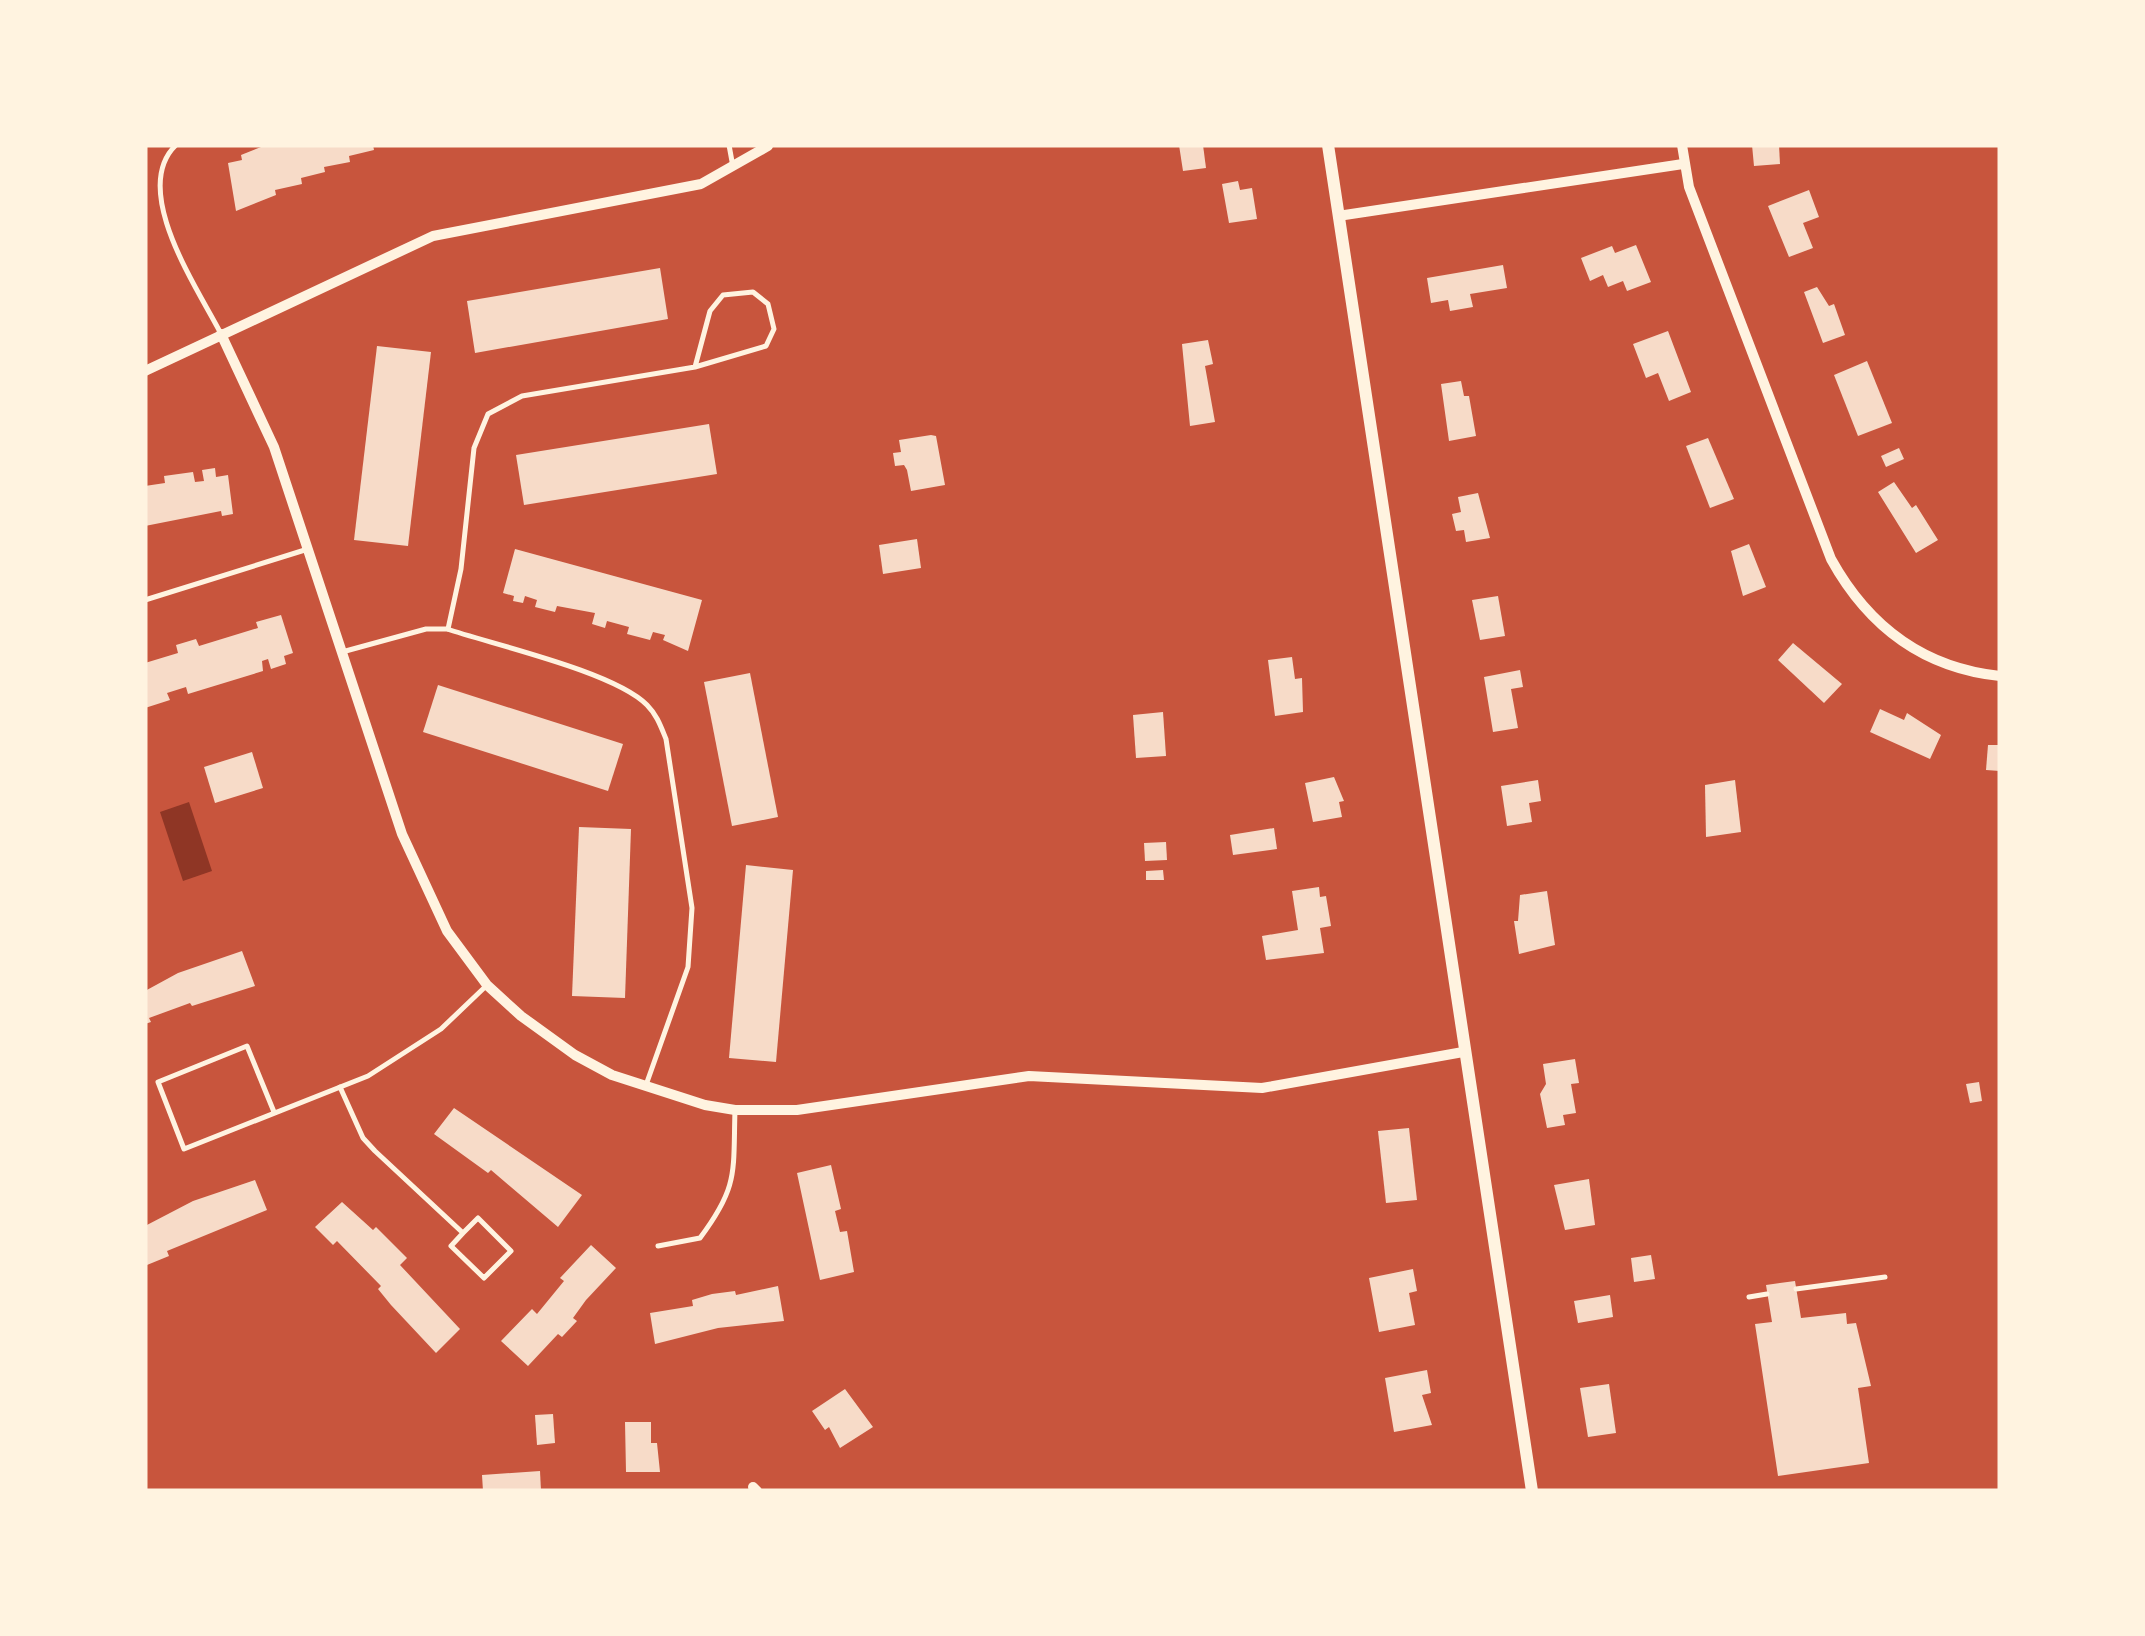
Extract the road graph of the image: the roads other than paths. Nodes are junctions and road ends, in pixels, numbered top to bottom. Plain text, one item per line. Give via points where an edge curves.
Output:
1 (176, 145) edge
2 (729, 145) edge
3 (1328, 145) edge
4 (1682, 145) edge
5 (768, 146) edge
6 (1683, 164) junction
7 (733, 167) junction
8 (1338, 216) junction
9 (221, 334) junction
10 (695, 366) junction
11 (145, 370) edge
12 (308, 549) junction
13 (145, 600) edge
14 (447, 630) junction
15 (342, 652) junction
16 (2000, 676) edge
17 (487, 985) junction
18 (1463, 1052) junction
19 (340, 1087) junction
20 (645, 1088) junction
21 (735, 1110) junction
22 (274, 1112) junction
23 (463, 1233) junction
24 (658, 1246) dead end
25 (1885, 1276) dead end
26 (1796, 1290) dead end
27 (1768, 1294) dead end
28 (1749, 1297) dead end
29 (1532, 1491) edge

1 - 9 lane via 160,170 158,191
2 - 7 lane
3 - 8 street
4 - 6 street
5 - 7 street
6 - 8 street
6 - 16 street via 1825,544 1848,589 1915,651 1946,666
7 - 9 street via 702,184 433,236
8 - 18 street
9 - 11 street
9 - 12 street via 274,448
10 - 10 lane via 766,346 774,330 768,304 752,292 723,295 710,311
10 - 14 lane via 522,396 488,414 474,448
12 - 13 lane
12 - 15 street
14 - 15 lane via 426,629
14 - 20 lane via 606,681 633,693 658,718 692,908 688,966
15 - 17 street via 427,896
17 - 19 lane via 408,1053
17 - 20 street via 575,1055
18 - 21 street via 1262,1088 1029,1076 836,1106
18 - 29 street
19 - 22 lane
19 - 23 lane via 363,1138
20 - 21 street
21 - 24 lane via 735,1180 721,1210 700,1238
22 - 22 lane via 184,1149 158,1082 247,1046
23 - 23 lane via 451,1246 484,1278 511,1251 478,1218
25 - 26 lane
27 - 28 lane

